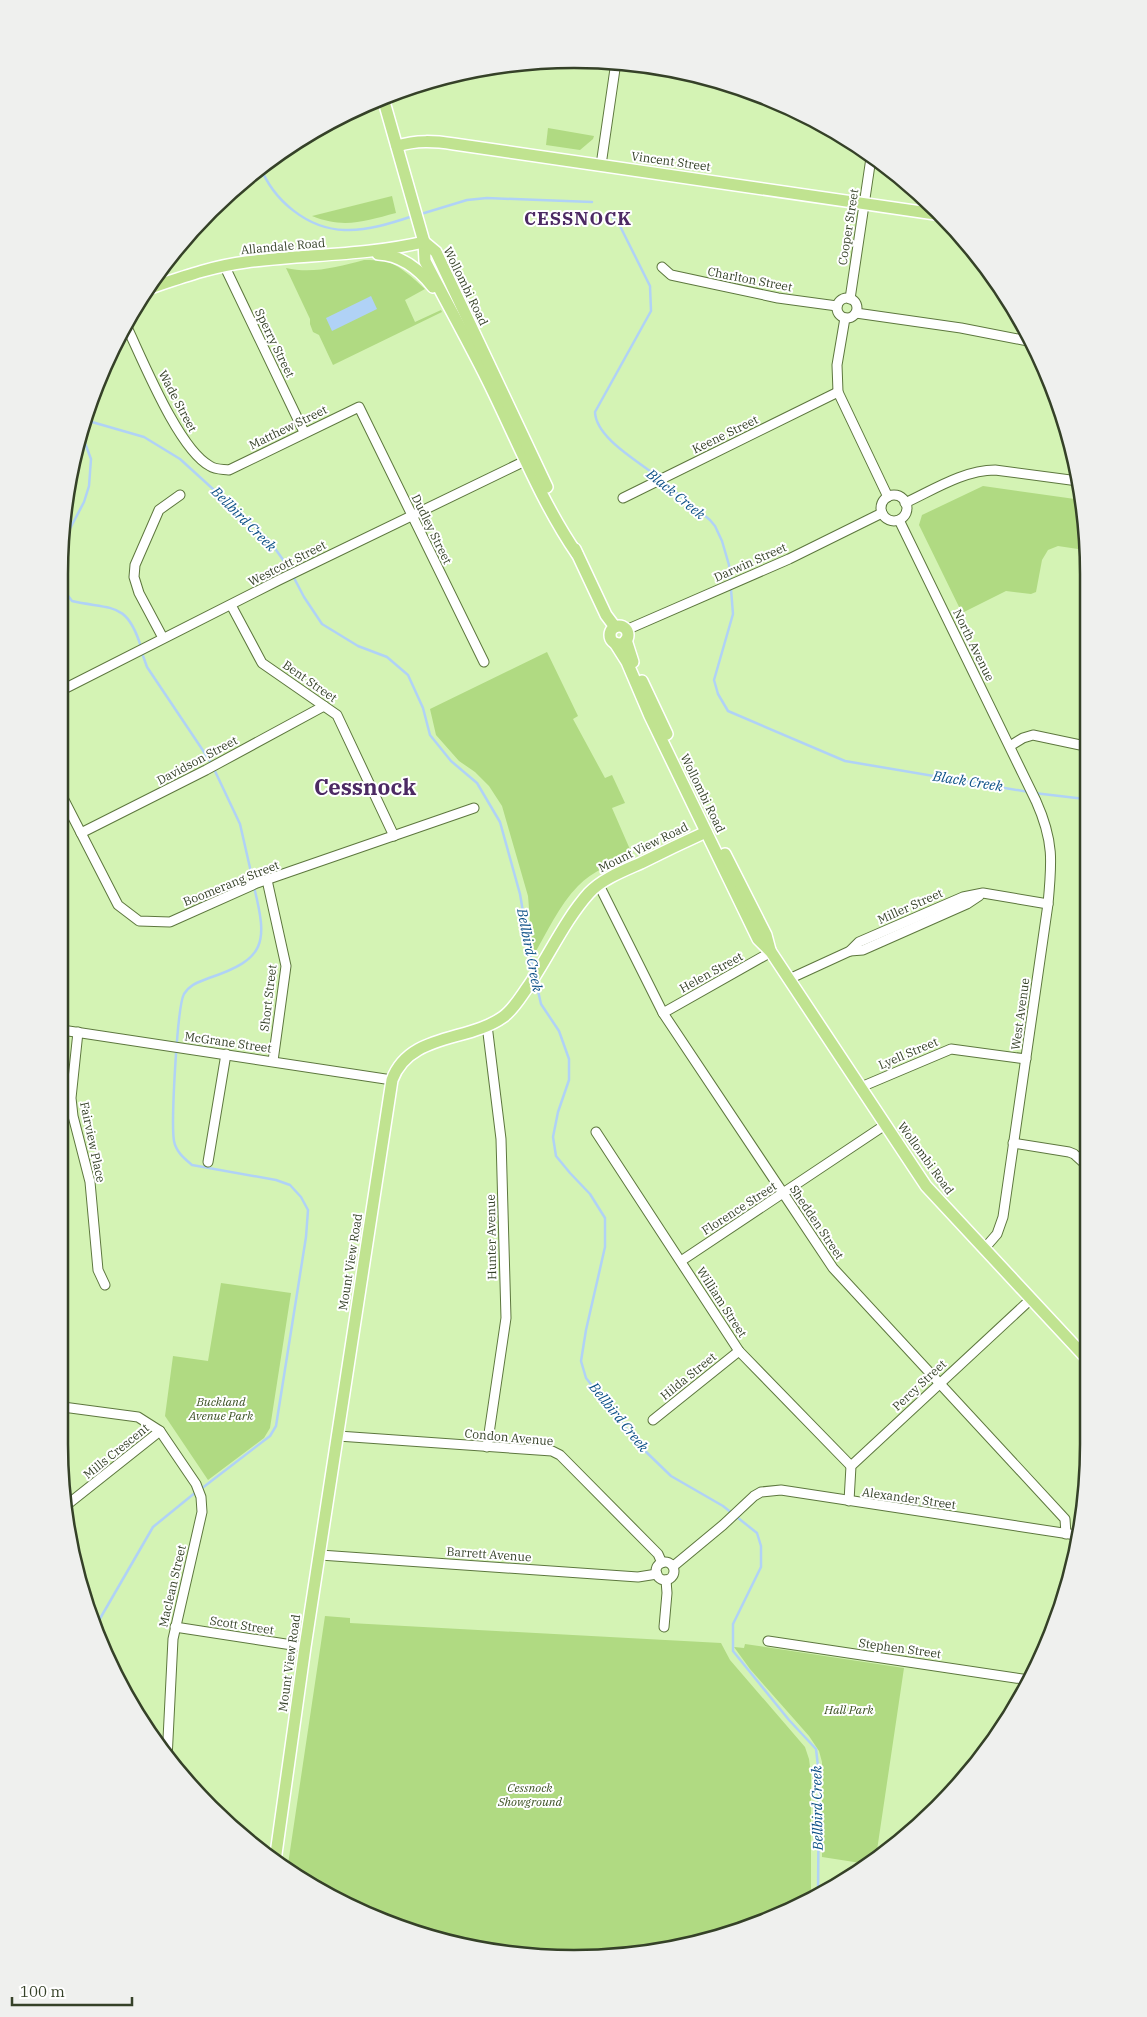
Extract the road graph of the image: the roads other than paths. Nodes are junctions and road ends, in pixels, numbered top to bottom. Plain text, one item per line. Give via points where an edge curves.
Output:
1 (615, 70) edge
2 (385, 104) edge
3 (397, 146) junction
4 (870, 164) edge
5 (601, 165) junction
6 (864, 203) junction
7 (927, 212) edge
8 (424, 242) junction
9 (356, 254) junction
10 (224, 265) junction
11 (662, 267) dead end
12 (158, 285) edge
13 (850, 299) junction
14 (447, 304) junction
15 (837, 306) junction
16 (856, 313) junction
17 (845, 318) junction
18 (129, 332) edge
19 (1022, 340) edge
20 (838, 392) junction
21 (358, 407) joint
22 (304, 432) junction
23 (525, 440) junction
24 (525, 461) junction
25 (229, 470) joint
26 (542, 476) junction
27 (1071, 480) edge
28 (180, 495) dead end
29 (888, 497) junction
30 (623, 498) dead end
31 (905, 503) junction
32 (882, 513) junction
33 (412, 516) junction
34 (899, 520) junction
35 (577, 554) junction
36 (231, 606) junction
37 (163, 638) junction
38 (623, 638) junction
39 (484, 662) dead end
40 (68, 687) edge
41 (324, 706) junction
42 (1080, 745) edge
43 (1010, 746) junction
44 (1027, 781) joint
45 (696, 795) junction
46 (68, 808) edge
47 (474, 808) dead end
48 (706, 832) junction
49 (81, 833) junction
50 (394, 836) junction
51 (728, 859) junction
52 (267, 880) junction
53 (599, 885) junction
54 (1048, 904) junction
55 (771, 952) junction
56 (789, 979) junction
57 (663, 1013) junction
58 (487, 1025) junction
59 (68, 1031) edge
60 (78, 1032) junction
61 (226, 1054) junction
62 (1026, 1059) junction
63 (272, 1061) junction
64 (392, 1080) junction
65 (861, 1088) junction
66 (885, 1125) junction
67 (596, 1132) dead end
68 (1013, 1143) junction
69 (1080, 1160) edge
70 (208, 1162) dead end
71 (783, 1194) junction
72 (984, 1249) junction
73 (681, 1261) junction
74 (105, 1285) dead end
75 (1031, 1299) junction
76 (739, 1351) junction
77 (1080, 1352) edge
78 (939, 1384) junction
79 (68, 1408) edge
80 (653, 1420) dead end
81 (160, 1431) junction
82 (338, 1436) junction
83 (487, 1447) junction
84 (851, 1466) junction
85 (71, 1501) edge
86 (849, 1501) junction
87 (1066, 1534) junction
88 (1071, 1535) edge
89 (320, 1555) junction
90 (662, 1563) junction
91 (672, 1565) junction
92 (657, 1574) junction
93 (666, 1580) junction
94 (664, 1627) dead end
95 (175, 1628) junction
96 (768, 1641) dead end
97 (305, 1647) junction
98 (1021, 1679) edge
99 (168, 1746) edge
100 (276, 1853) edge

1 - 5 street
2 - 3 main road
3 - 5 main road, Vincent Street via 427,141
3 - 8 main road
4 - 6 street, Cooper Street
5 - 6 main road, Vincent Street
6 - 7 main road, Vincent Street
6 - 13 street, Cooper Street
8 - 9 main road, Allandale Road
8 - 14 main road, Wollombi Road via 424,257
8 - 23 main road, Wollombi Road via 436,252
9 - 10 main road, Allandale Road
9 - 14 main road via 382,254 406,262 415,267
10 - 12 main road, Allandale Road
10 - 22 street, Sperry Street
11 - 15 street, Charlton Street via 671,275 778,298
13 - 15 street via 842,300
13 - 16 street via 856,304
14 - 24 main road, Wollombi Road
15 - 17 street via 839,314
16 - 17 street
16 - 19 street
17 - 20 street via 837,365
18 - 25 street, Wade Street via 178,432 210,467
20 - 29 street
20 - 30 street, Keene Street
21 - 22 street, Matthew Street
21 - 33 street, Dudley Street
22 - 25 street, Matthew Street
23 - 24 main road
23 - 26 main road, Wollombi Road
24 - 26 main road
24 - 33 street, Westcott Street
24 - 35 main road, Wollombi Road
26 - 35 main road, Wollombi Road
27 - 31 street via 983,470
28 - 37 street via 159,510 135,566 134,577 139,593
29 - 31 street via 896,496
29 - 32 street via 882,504
31 - 34 street via 906,513
32 - 34 street via 889,520
32 - 38 street, Darwin Street
33 - 36 street, Westcott Street
33 - 39 street, Dudley Street
34 - 43 street, North Avenue
35 - 38 main road, Wollombi Road via 615,627 610,636
36 - 37 street, Westcott Street
36 - 41 street, Bent Street via 262,663
37 - 40 street, Westcott Street
38 - 45 main road, Wollombi Road
38 - 48 main road, Wollombi Road via 627,662 650,716
41 - 49 street, Davidson Street via 219,764
41 - 50 street, Bent Street via 337,715
42 - 43 street via 1033,735
43 - 44 street, North Avenue
44 - 54 street, West Avenue via 1050,840
45 - 48 main road via 707,823
45 - 51 main road, Wollombi Road
46 - 49 street, Boomerang Street
47 - 50 street, Boomerang Street
48 - 51 main road via 713,836 721,853
48 - 53 main road, Mount View Road
48 - 55 main road, Wollombi Road via 758,939
49 - 52 street, Boomerang Street via 118,905 138,921 170,922
50 - 52 street, Boomerang Street
51 - 55 main road, Wollombi Road via 766,935
52 - 63 street, Short Street via 286,966
53 - 57 street, Shedden Street
53 - 58 main road, Mount View Road via 575,912 509,1012
54 - 56 street, Miller Street via 983,893 956,899 859,942 850,951
54 - 62 street, West Avenue
55 - 56 main road, Wollombi Road
55 - 57 street, Helen Street
56 - 65 main road, Wollombi Road
57 - 71 street, Shedden Street
58 - 64 main road, Mount View Road via 415,1051 399,1064
58 - 83 street, Hunter Avenue via 501,1139 506,1318
59 - 60 street, McGrane Street
60 - 61 street, McGrane Street
60 - 74 street, Fairview Place via 71,1098 90,1182 98,1270
61 - 63 street, McGrane Street
61 - 70 street
62 - 65 street, Lyell Street via 952,1049
62 - 68 street, West Avenue
63 - 64 street, McGrane Street
64 - 82 main road, Mount View Road
65 - 66 main road, Wollombi Road
66 - 71 street, Florence Street
66 - 72 main road, Wollombi Road via 926,1186
67 - 73 street, William Street
68 - 69 street via 1069,1152
68 - 72 street, West Avenue via 1002,1224
71 - 73 street, Florence Street
71 - 78 street, Shedden Street via 833,1268
72 - 75 main road, Wollombi Road
73 - 76 street, William Street
75 - 77 main road, Wollombi Road
75 - 78 street, Percy Street
76 - 80 street, Hilda Street
76 - 84 street, William Street
78 - 84 street, Percy Street
78 - 87 street, Shedden Street via 1065,1519
79 - 81 street via 138,1417
81 - 85 street, Mills Crescent
81 - 95 street, Maclean Street via 196,1484 201,1497 202,1512
82 - 83 street, Condon Avenue
82 - 89 main road, Mount View Road
83 - 90 street, Condon Avenue via 552,1451 560,1455 658,1554
84 - 86 street
86 - 87 street, Alexander Street
86 - 91 street, Alexander Street via 770,1490 754,1496
87 - 88 street, Alexander Street
89 - 92 street, Barrett Avenue via 638,1577
89 - 97 main road, Mount View Road
90 - 91 street
90 - 92 street
91 - 93 street via 673,1576
92 - 93 street
93 - 94 street
95 - 97 street, Scott Street
95 - 99 street, Maclean Street
96 - 98 street, Stephen Street
97 - 100 main road, Mount View Road

